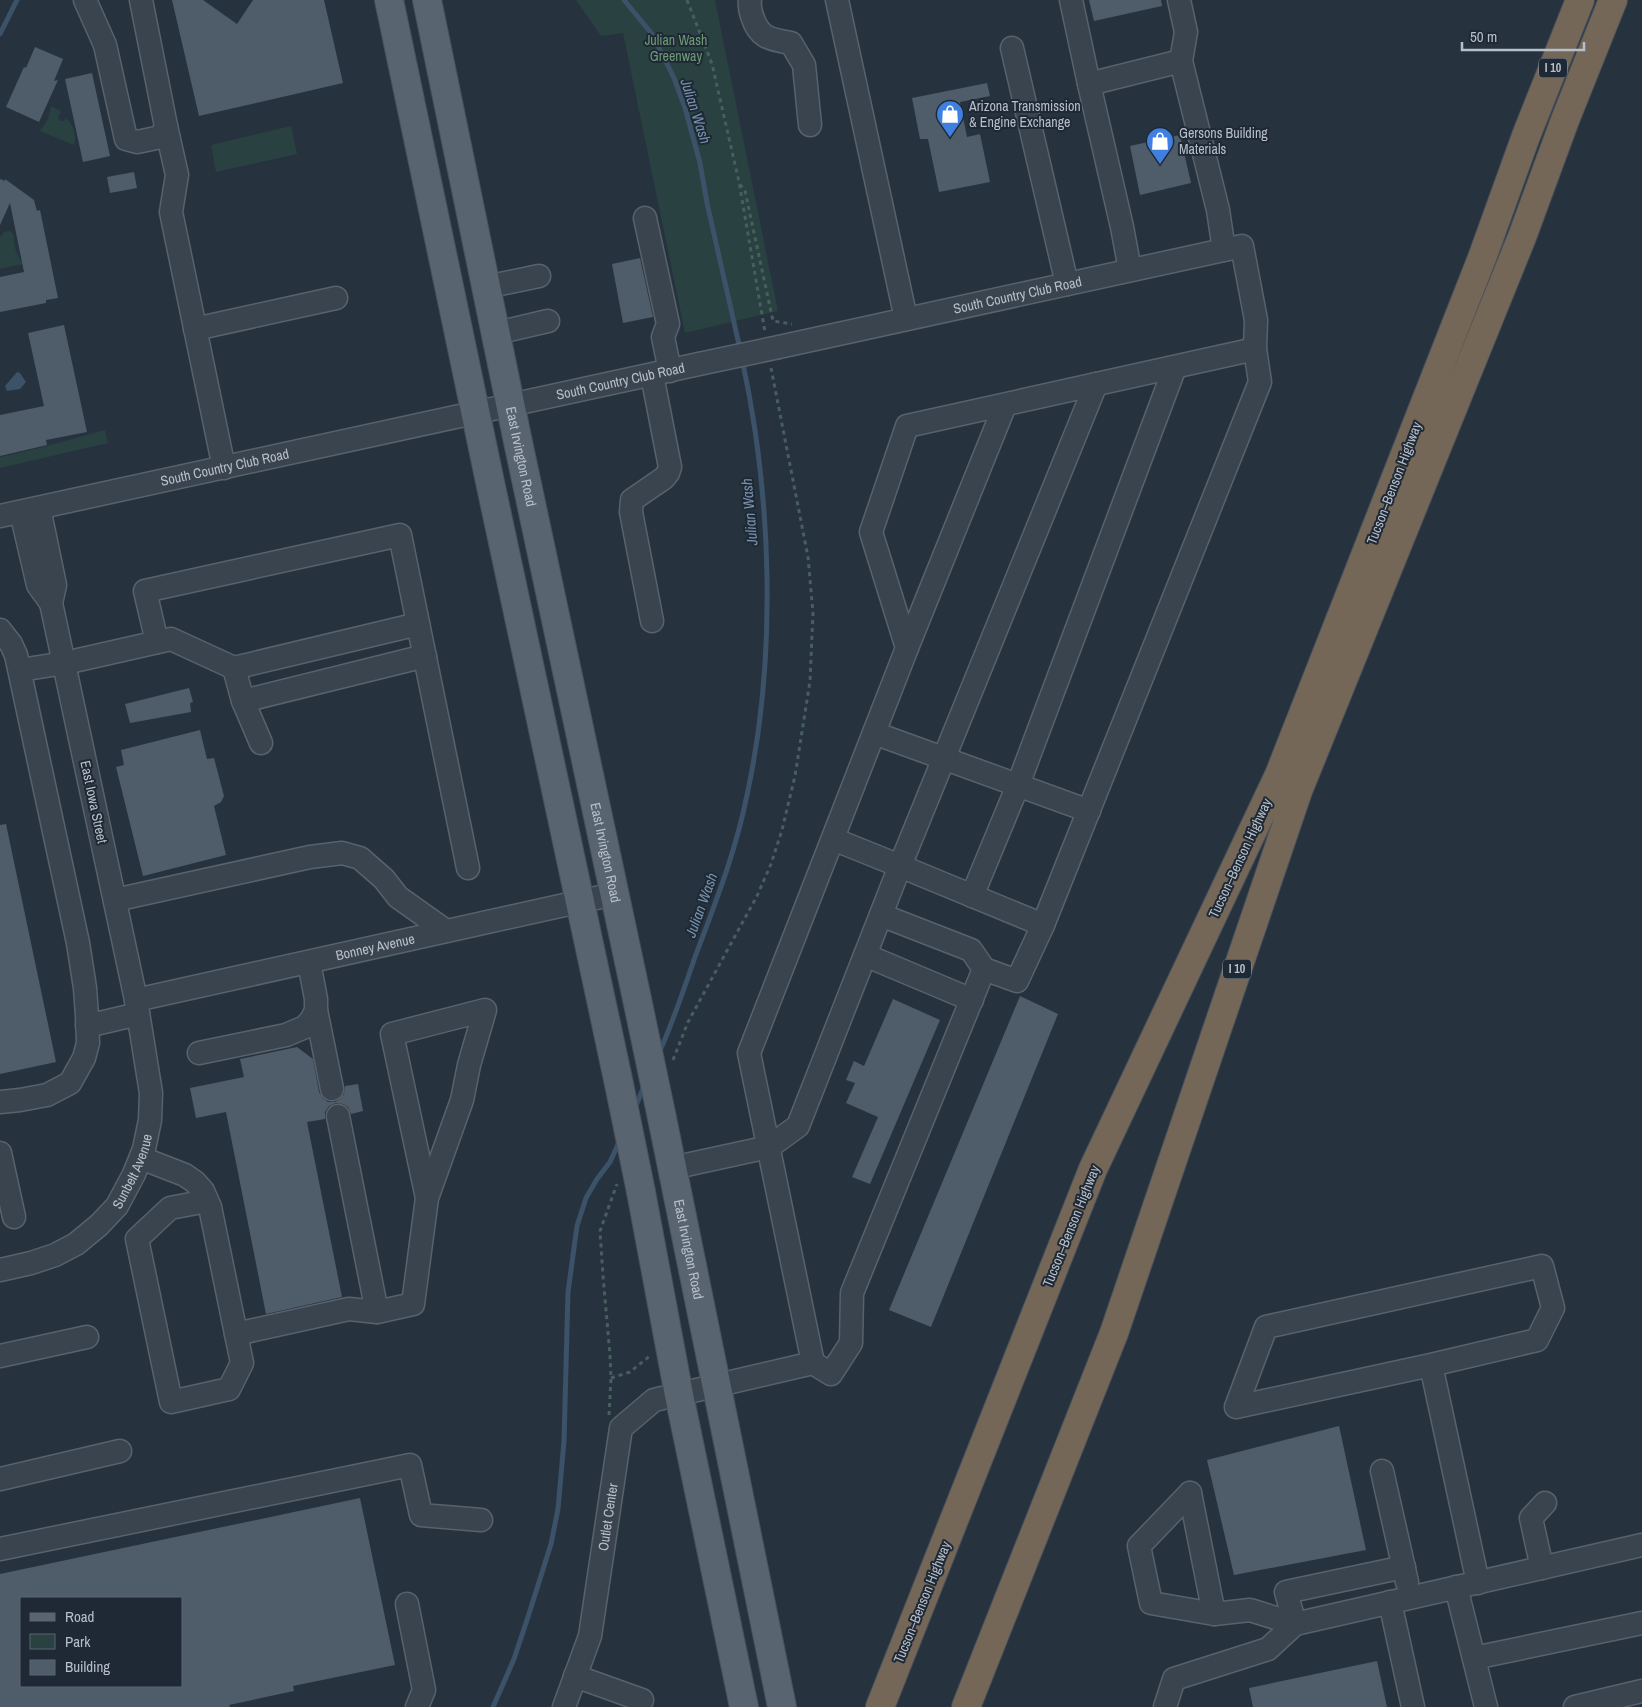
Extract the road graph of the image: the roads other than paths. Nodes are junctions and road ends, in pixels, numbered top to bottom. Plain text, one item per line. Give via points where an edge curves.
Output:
1 (84, 0) edge
2 (141, 0) edge
3 (389, 0) edge
4 (427, 0) edge
5 (750, 0) edge
6 (837, 0) edge
7 (1071, 0) edge
8 (1179, 0) edge
9 (1580, 0) edge
10 (1613, 0) edge
11 (1012, 48) dead end
12 (1181, 61) junction
13 (1089, 84) junction
14 (810, 125) dead end
15 (166, 126) junction
16 (645, 218) dead end
17 (1233, 248) junction
18 (1130, 270) junction
19 (539, 276) dead end
20 (1067, 284) junction
21 (486, 287) junction
22 (336, 298) dead end
23 (906, 319) junction
24 (548, 321) dead end
25 (195, 329) junction
26 (496, 333) junction
27 (1254, 349) junction
28 (1175, 366) junction
29 (661, 373) junction
30 (1096, 384) junction
31 (1005, 405) junction
32 (511, 406) junction
33 (476, 413) junction
34 (224, 468) junction
35 (20, 512) edge
36 (652, 621) dead end
37 (418, 624) junction
38 (0, 630) edge
39 (156, 642) junction
40 (907, 648) junction
41 (425, 656) junction
42 (65, 663) junction
43 (234, 668) junction
44 (20, 670) junction
45 (243, 701) junction
46 (874, 732) junction
47 (261, 743) dead end
48 (944, 758) junction
49 (1018, 785) junction
50 (1089, 811) junction
51 (833, 839) junction
52 (900, 866) junction
53 (468, 868) dead end
54 (614, 894) junction
55 (972, 896) junction
56 (115, 900) junction
57 (580, 902) junction
58 (881, 915) junction
59 (1043, 925) junction
60 (446, 931) junction
61 (865, 955) junction
62 (308, 962) junction
63 (984, 969) junction
64 (972, 1000) junction
65 (137, 1007) junction
66 (316, 1010) junction
67 (87, 1026) junction
68 (199, 1053) dead end
69 (332, 1089) dead end
70 (0, 1102) edge
71 (338, 1116) dead end
72 (769, 1147) junction
73 (0, 1153) edge
74 (141, 1158) junction
75 (672, 1168) junction
76 (427, 1198) junction
77 (207, 1201) junction
78 (14, 1217) dead end
79 (0, 1270) edge
80 (377, 1312) junction
81 (236, 1334) junction
82 (86, 1337) dead end
83 (0, 1356) edge
84 (813, 1363) junction
85 (1431, 1364) junction
86 (716, 1385) junction
87 (679, 1395) junction
88 (120, 1451) dead end
89 (1382, 1471) dead end
90 (0, 1479) edge
91 (1545, 1502) dead end
92 (481, 1520) dead end
93 (1642, 1545) edge
94 (0, 1549) edge
95 (1404, 1567) junction
96 (1542, 1568) junction
97 (1467, 1585) junction
98 (1400, 1600) junction
99 (407, 1604) dead end
100 (1214, 1614) junction
101 (1642, 1623) edge
102 (1295, 1624) junction
103 (1474, 1658) junction
104 (575, 1676) junction
105 (1642, 1691) edge
106 (642, 1700) dead end
107 (417, 1707) edge
108 (564, 1707) edge
109 (744, 1707) edge
110 (782, 1707) edge
111 (880, 1707) edge
112 (966, 1707) edge
113 (1165, 1707) edge
114 (1413, 1707) edge
115 (1486, 1707) edge
116 (1575, 1707) edge

1 - 15 street via 105,45 126,139 137,142 161,137
2 - 15 street
3 - 33 main road
4 - 21 main road, East Irvington Road
5 - 14 street via 756,28 770,39 791,43 804,65
6 - 23 street
7 - 13 street
8 - 12 street via 1186,32
9 - 111 highway, Tucson–Benson Highway / I 10 via 1279,775 1093,1169
10 - 112 highway, Tucson–Benson Highway / I 10 via 1522,237 1298,791 1114,1333
11 - 20 street
12 - 13 street
12 - 17 street via 1218,210
13 - 18 street
15 - 25 street via 177,175 171,212
16 - 29 street via 668,324 663,337
17 - 18 street, South Country Club Road
17 - 27 street via 1256,320
18 - 20 street, South Country Club Road
19 - 21 street
20 - 23 street, South Country Club Road
21 - 26 main road, East Irvington Road
22 - 25 street
23 - 29 street, South Country Club Road, bridge
24 - 26 street
25 - 34 street
26 - 32 main road, East Irvington Road
27 - 28 street
27 - 50 street via 1260,382
28 - 30 street
28 - 49 street
29 - 32 street, South Country Club Road
29 - 36 street via 670,467 664,478 632,500 631,512
30 - 31 street
30 - 48 street
31 - 40 street
31 - 40 street via 907,426 871,532
32 - 33 street, South Country Club Road
32 - 54 main road, East Irvington Road
33 - 34 street, South Country Club Road
33 - 57 main road
34 - 35 street, South Country Club Road
35 - 42 street, East Iowa Street via 54,585 51,603
37 - 39 street via 400,535 145,591
37 - 41 street
37 - 43 street
38 - 44 street via 11,644
39 - 42 street
39 - 43 street via 171,639
40 - 46 street
41 - 45 street
41 - 53 street
42 - 44 street
42 - 56 street, East Iowa Street
43 - 45 street
44 - 67 street via 78,943
45 - 47 street
46 - 48 street
46 - 51 street
48 - 49 street
48 - 52 street
49 - 50 street
49 - 55 street
50 - 59 street
51 - 52 street
51 - 72 street via 749,1053
52 - 55 street
52 - 58 street
54 - 57 street, Bonney Avenue
54 - 75 main road, East Irvington Road, bridge
55 - 59 street
56 - 60 street via 310,857 342,853 360,858 384,879 398,897
56 - 65 street, East Iowa Street
57 - 60 street, Bonney Avenue
57 - 87 main road, bridge via 641,1192
58 - 61 street
58 - 63 street via 971,950
59 - 63 street via 1017,981
60 - 62 street, Bonney Avenue
61 - 64 street
61 - 72 street via 798,1126
62 - 65 street, Bonney Avenue
62 - 66 street
63 - 64 street
64 - 84 street via 852,1293 851,1343 831,1374
65 - 67 street, Bonney Avenue
65 - 74 street, Sunbelt Avenue via 151,1093 150,1120
66 - 68 street via 305,1027 296,1031
66 - 69 street
67 - 70 street via 88,1043 84,1058 70,1083 47,1095
71 - 80 street
72 - 75 street
72 - 84 street
73 - 78 street
74 - 77 street via 185,1175 203,1191
74 - 79 street, Sunbelt Avenue via 117,1206 76,1244 31,1263
75 - 86 main road, East Irvington Road
76 - 76 street via 392,1034 485,1010 462,1100
76 - 80 street via 413,1304
77 - 81 street
77 - 81 street via 170,1208 138,1239 171,1402 229,1389 242,1363
80 - 81 street via 349,1309
82 - 83 street
84 - 86 street, Outlet Center
85 - 85 street via 1537,1340 1553,1308 1542,1266 1266,1327 1236,1407
85 - 97 street
86 - 87 street, Outlet Center
86 - 110 main road, East Irvington Road
87 - 104 street, Outlet Center via 654,1400 621,1428 590,1636
87 - 109 main road
88 - 90 street
89 - 95 street
91 - 96 street via 1531,1518
92 - 94 street via 420,1515 410,1465
93 - 96 street
95 - 98 street
95 - 102 street via 1286,1592
96 - 97 street
97 - 98 street
97 - 103 street
98 - 102 street
98 - 114 street
99 - 107 street via 424,1690
100 - 100 street via 1205,1567 1190,1493 1139,1546 1151,1602
100 - 102 street via 1250,1610
101 - 103 street
102 - 113 street via 1268,1649 1174,1679
103 - 115 street
104 - 106 street
104 - 108 street, Outlet Center
105 - 116 street

